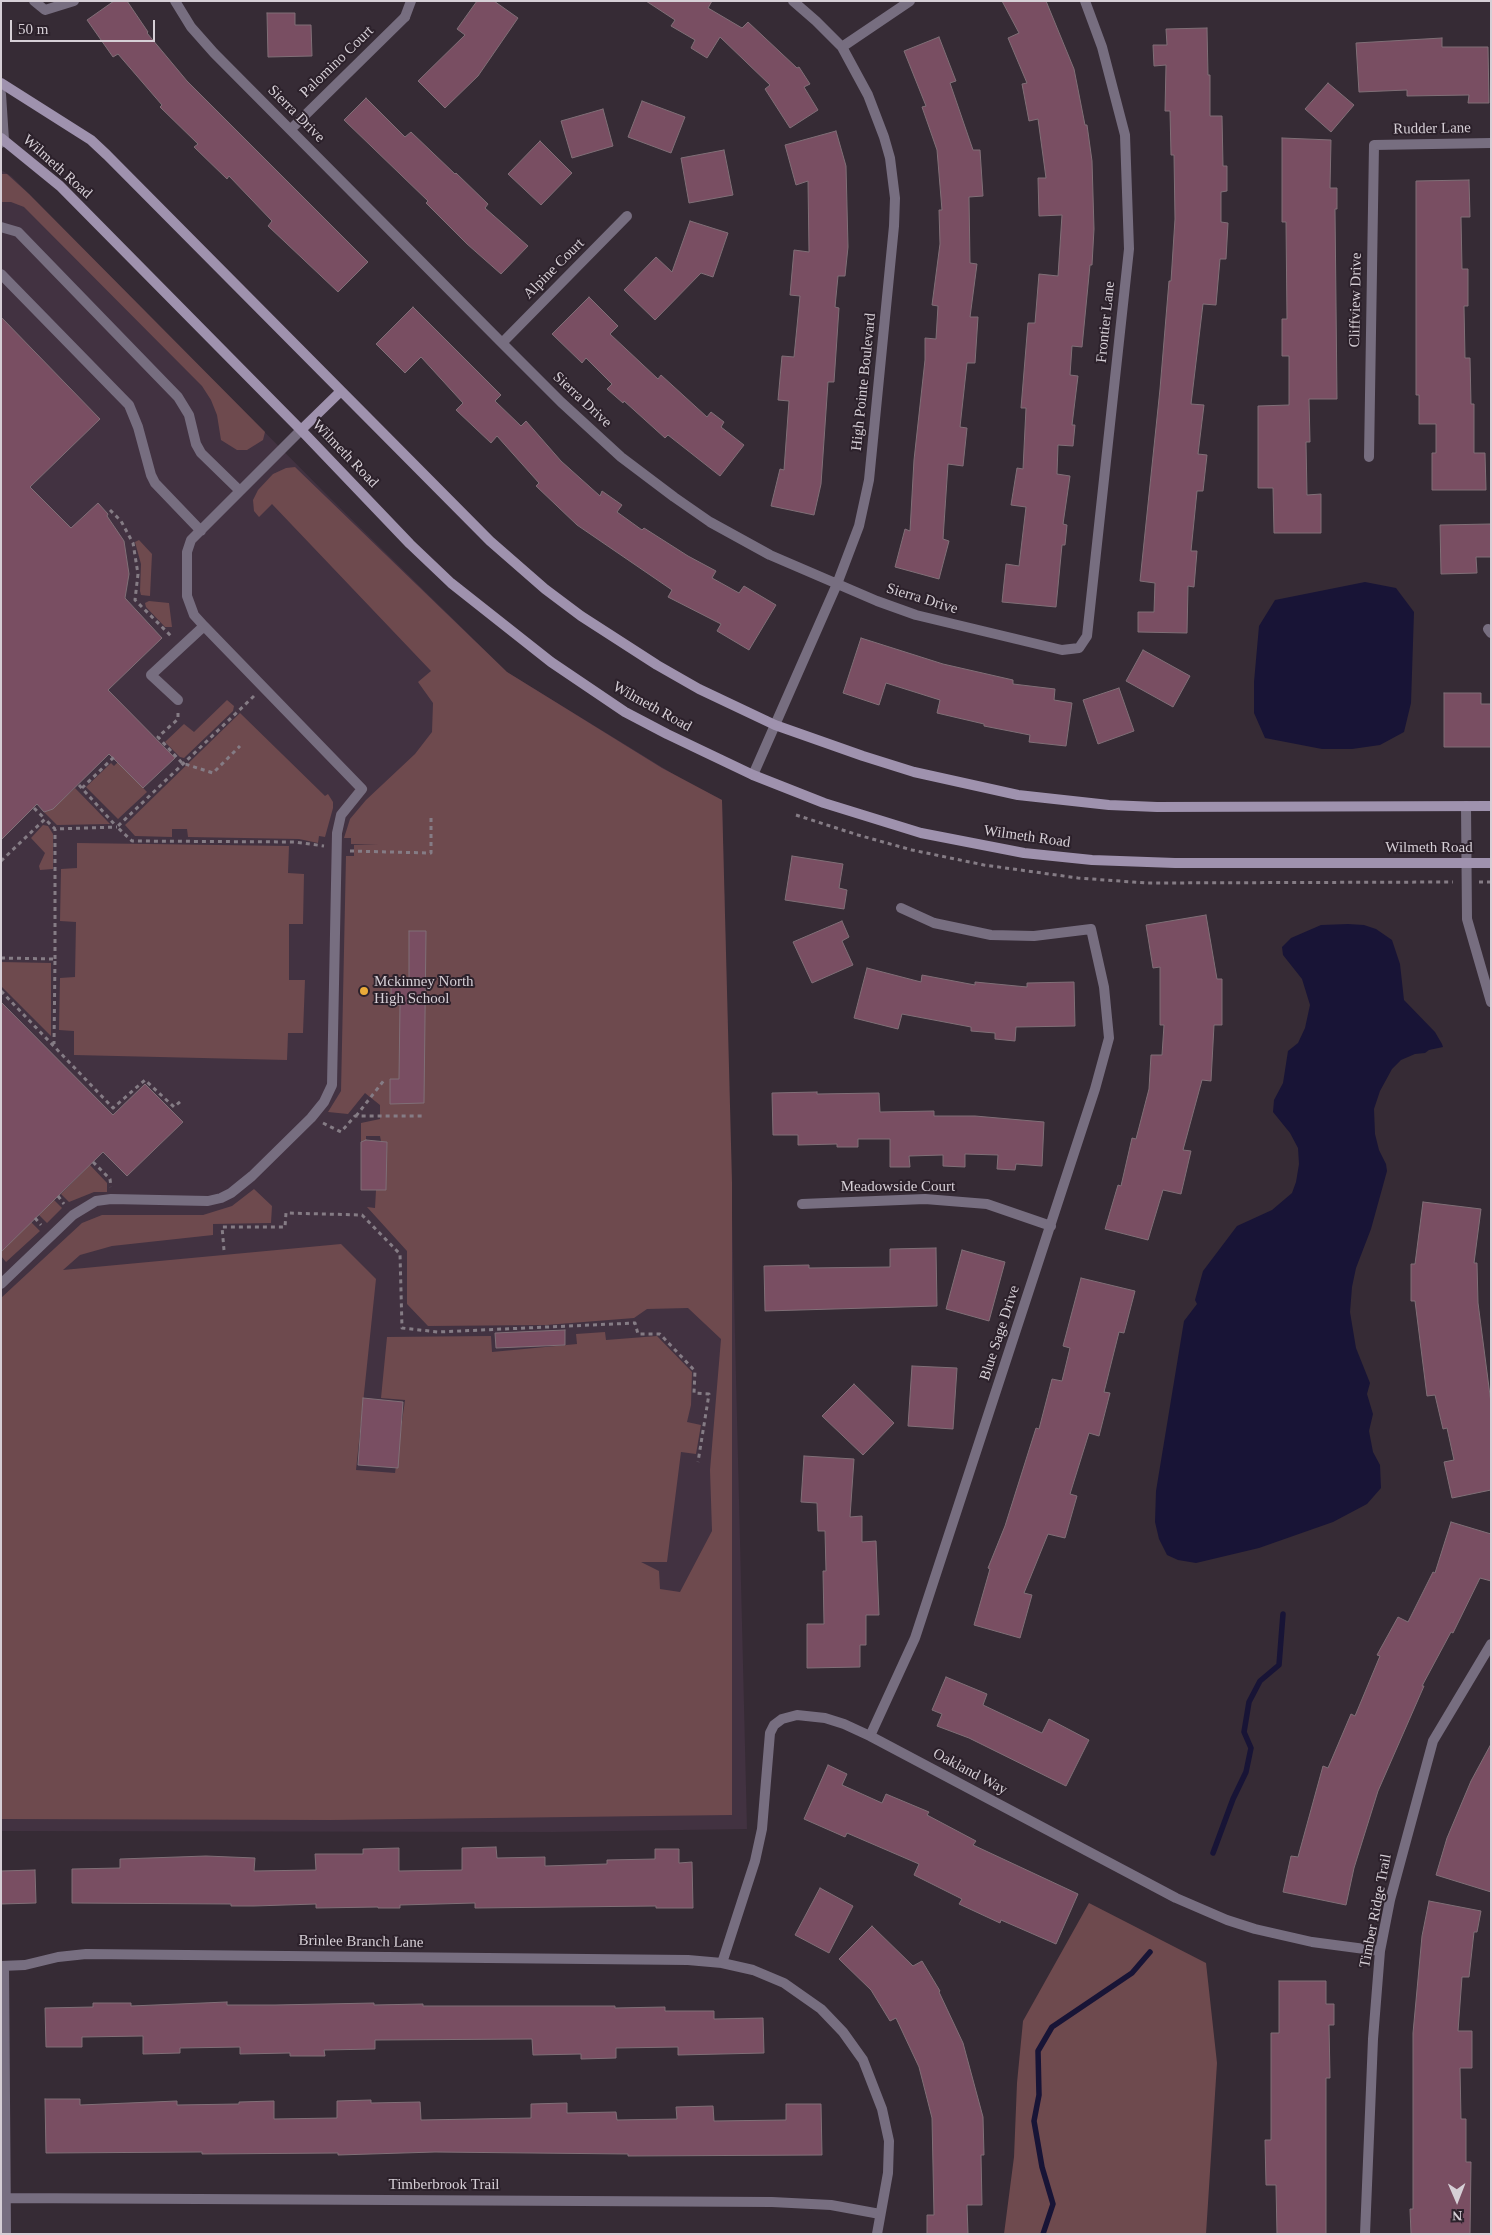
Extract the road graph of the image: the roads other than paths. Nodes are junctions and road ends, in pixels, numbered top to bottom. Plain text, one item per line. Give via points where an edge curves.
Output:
1 (34, 1) edge
2 (74, 1) edge
3 (175, 1) edge
4 (411, 1) edge
5 (793, 1) edge
6 (910, 1) edge
7 (1084, 1) edge
8 (842, 47) junction
9 (1, 83) edge
10 (1, 94) edge
11 (291, 129) junction
12 (2, 141) edge
13 (1491, 143) edge
14 (1374, 145) joint
15 (627, 216) dead end
16 (1, 227) edge
17 (1, 274) edge
18 (502, 343) junction
19 (341, 392) junction
20 (301, 430) junction
21 (1369, 456) dead end
22 (240, 491) junction
23 (201, 531) junction
24 (836, 584) junction
25 (204, 626) junction
26 (1079, 648) joint
27 (178, 700) road end
28 (775, 725) junction
29 (753, 775) junction
30 (1466, 806) junction
31 (1491, 806) edge
32 (1466, 863) junction
33 (1491, 863) edge
34 (901, 908) dead end
35 (1491, 1002) edge
36 (802, 1204) dead end
37 (1051, 1226) junction
38 (1, 1284) edge
39 (1491, 1644) edge
40 (870, 1736) junction
41 (1380, 1951) junction
42 (722, 1963) junction
43 (2, 1966) edge
44 (6, 2198) junction
45 (880, 2214) junction
46 (6, 2234) edge
47 (877, 2234) edge
48 (1365, 2234) edge

1 - 2 street via 45,10
3 - 11 street, Sierra Drive via 191,27 214,53
4 - 11 street, Palomino Court via 405,17
5 - 8 street, High Pointe Boulevard
6 - 8 street
7 - 26 street, Frontier Lane via 1102,47 1125,135 1129,249 1087,636
8 - 24 street, High Pointe Boulevard via 877,117 890,158 895,198 869,480 859,526
9 - 19 main road via 102,150
10 - 12 street
11 - 18 street, Sierra Drive
12 - 20 main road, Wilmeth Road via 60,186
13 - 14 street, Rudder Lane
14 - 21 street, Cliffview Drive
15 - 18 street, Alpine Court
16 - 22 street via 18,232 178,397 190,415 201,453
17 - 23 street via 129,406 156,483
18 - 24 street, Sierra Drive via 621,457 674,497 747,543
19 - 20 main road
19 - 28 main road via 460,513 545,589 657,666
20 - 22 street
20 - 29 main road, Wilmeth Road via 410,544 519,639 625,712
22 - 23 street
23 - 25 street via 191,540 187,552 187,596 194,615
24 - 26 street, Sierra Drive via 935,620 1062,650
24 - 28 street, High Pointe Boulevard
25 - 27 street via 151,675
25 - 38 street via 362,789 341,815 337,834 333,1077 324,1102 311,1118 242,1185 221,1198 208,1201 112,1199 96,1202 73,1215
28 - 29 street, High Pointe Boulevard
28 - 30 main road via 914,772 964,785 1061,801 1157,807
29 - 32 main road, Wilmeth Road via 824,803 921,833 1057,857 1226,864
30 - 31 main road
30 - 32 street
32 - 33 main road, Wilmeth Road
32 - 35 street via 1467,919
34 - 37 street, Blue Sage Drive via 934,923 990,935 1034,936 1091,929 1104,987 1109,1038
36 - 37 street, Meadowside Court via 925,1199 987,1204
37 - 40 street, Blue Sage Drive via 915,1638
39 - 41 street, Timber Ridge Trail via 1433,1741 1390,1900
40 - 41 street, Oakland Way via 1203,1910 1283,1936
40 - 42 street, Oakland Way via 844,1724 808,1715 790,1716 774,1725 768,1742 766,1794 758,1846
41 - 48 street, Timber Ridge Trail via 1372,2039
42 - 43 street, Brinlee Branch Lane via 688,1960 86,1954
42 - 45 street, Brinlee Branch Lane via 772,1976 797,1991 833,2020 854,2046 877,2093 889,2141 888,2174
43 - 44 street
44 - 45 street, Timberbrook Trail via 772,2202 822,2204
44 - 46 street
45 - 47 street, Brinlee Branch Lane

